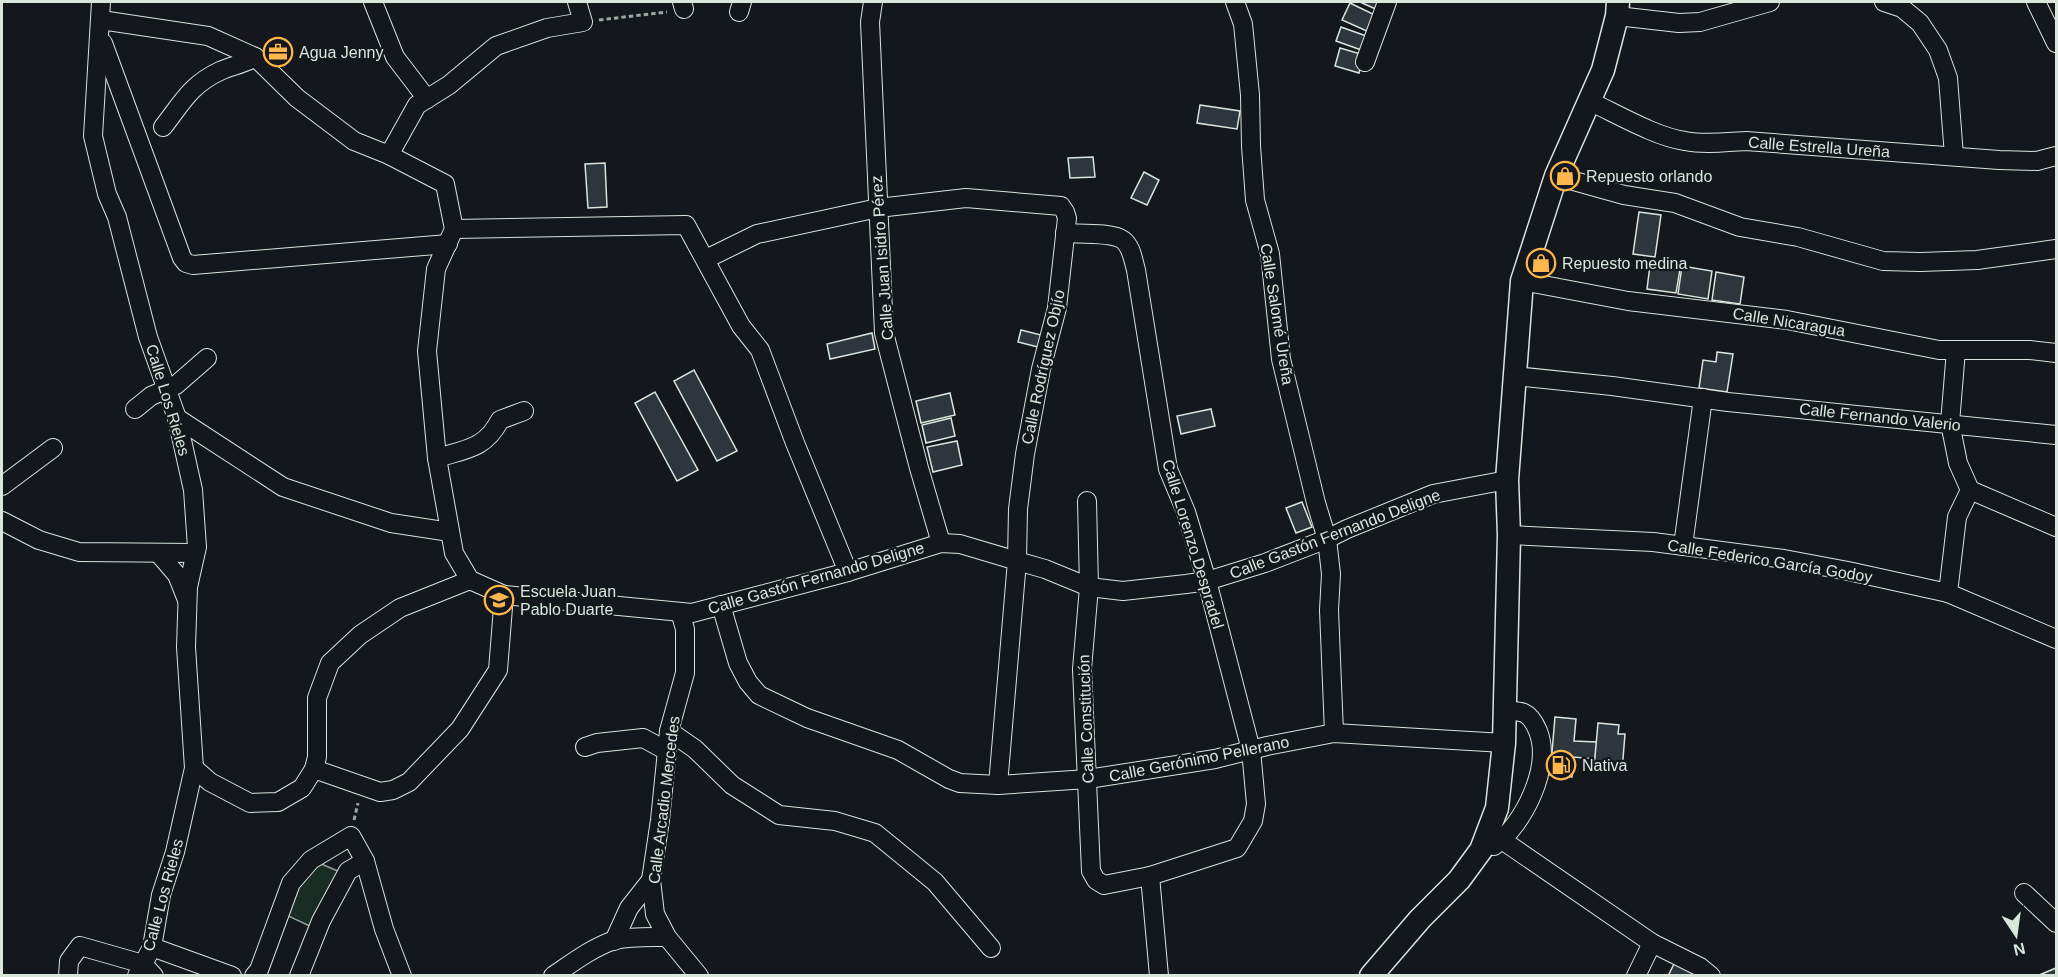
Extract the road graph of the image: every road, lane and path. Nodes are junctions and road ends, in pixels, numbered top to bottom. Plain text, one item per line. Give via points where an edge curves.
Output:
1 (101, 2) edge
2 (373, 2) edge
3 (577, 2) edge
4 (873, 2) edge
5 (1235, 2) edge
6 (1387, 2) edge
7 (1770, 2) edge
8 (1884, 2) edge
9 (2036, 2) edge
10 (683, 5) edge
11 (1617, 9) edge
12 (583, 22) junction
13 (101, 28) junction
14 (2056, 43) edge
15 (255, 57) junction
16 (1365, 62) dead end
17 (427, 99) junction
18 (1589, 101) junction
19 (162, 127) dead end
20 (389, 155) junction
21 (1954, 156) junction
22 (2056, 156) edge
23 (1556, 176) junction
24 (878, 208) junction
25 (1065, 233) junction
26 (451, 236) junction
27 (2056, 249) edge
28 (706, 259) junction
29 (1522, 281) junction
30 (1956, 350) junction
31 (2056, 353) edge
32 (207, 358) dead end
33 (1515, 376) junction
34 (168, 388) junction
35 (1703, 398) junction
36 (135, 409) dead end
37 (524, 411) dead end
38 (177, 418) junction
39 (1950, 423) junction
40 (2056, 435) edge
41 (53, 448) dead end
42 (437, 458) junction
43 (1507, 480) junction
44 (2, 486) edge
45 (1970, 490) junction
46 (1087, 501) dead end
47 (2, 521) edge
48 (2056, 527) edge
49 (450, 532) junction
50 (1509, 535) junction
51 (1328, 540) junction
52 (941, 543) junction
53 (1683, 546) junction
54 (195, 553) junction
55 (159, 554) junction
56 (1017, 561) junction
57 (848, 572) junction
58 (470, 580) junction
59 (1208, 580) junction
60 (1089, 587) junction
61 (1948, 593) junction
62 (504, 595) junction
63 (188, 602) junction
64 (721, 605) junction
65 (680, 612) junction
66 (2056, 639) edge
67 (1505, 710) junction
68 (669, 731) junction
69 (1334, 733) junction
70 (1504, 743) junction
71 (585, 747) dead end
72 (1251, 750) junction
73 (667, 751) junction
74 (194, 768) junction
75 (315, 769) junction
76 (1088, 779) junction
77 (998, 785) junction
78 (361, 786) junction
79 (351, 836) junction
80 (1502, 840) junction
81 (1481, 850) junction
82 (365, 861) junction
83 (1150, 876) junction
84 (651, 880) junction
85 (2024, 893) dead end
86 (2056, 923) edge
87 (668, 937) junction
88 (614, 941) junction
89 (1652, 943) junction
90 (152, 946) junction
91 (991, 948) dead end
92 (145, 972) edge
93 (68, 975) edge
94 (232, 975) edge
95 (254, 975) edge
96 (299, 975) edge
97 (402, 975) edge
98 (553, 975) edge
99 (699, 975) edge
100 (1159, 975) edge
101 (1371, 975) edge
102 (1636, 975) edge
103 (1711, 975) edge

1 - 13 street, Calle Los Rieles
2 - 17 street via 395,57
3 - 12 street
4 - 24 street, Calle Juan Isidro Pérez via 870,22
5 - 51 street, Calle Salomé Ureña via 1243,24 1255,200 1270,254 1281,359
6 - 16 street
7 - 11 street via 1700,22 1678,23
8 - 21 street via 1902,8 1920,23 1938,50 1948,78
9 - 14 street
10 - 12 path
11 - 18 main road via 1603,70
12 - 17 street via 547,28 496,46
13 - 15 street via 208,36
13 - 26 street via 186,263
13 - 34 street, Calle Los Rieles via 93,136 148,337
15 - 19 street via 220,71 190,90
15 - 20 street via 297,98 354,141
17 - 20 street via 417,105
18 - 21 street, Calle Estrella Ureña via 1683,141 1746,141
18 - 23 main road
20 - 26 street via 446,184
21 - 22 street, Calle Estrella Ureña via 2037,161
23 - 27 street via 1624,195 1675,203 1740,227 1798,237 1883,261 1977,260
23 - 29 main road
24 - 25 street, Calle Rodríguez Objío via 966,198 1061,206 1067,218
24 - 28 street, Calle Rodríguez Objío via 757,234
24 - 52 street, Calle Juan Isidro Pérez via 884,333
25 - 56 street, Calle Rodríguez Objío via 1058,308 1041,369 1025,454
25 - 59 street, Calle Lorenzo Despradel via 1111,236 1122,239 1131,250 1168,469
26 - 28 street via 682,224
26 - 42 street via 436,269 427,351
28 - 57 street via 741,326 760,350
29 - 30 street, Calle Nicaragua via 1628,301 1787,320
29 - 33 main road
30 - 31 street, Calle Nicaragua
30 - 39 street
32 - 34 street
33 - 35 street, Calle Fernando Valerio
33 - 43 main road
34 - 36 street
34 - 38 street, Calle Los Rieles
35 - 39 street, Calle Fernando Valerio
35 - 53 street
37 - 42 street via 500,420 481,444
38 - 49 street via 283,487 391,523
38 - 54 street, Calle Los Rieles via 193,490
39 - 40 street, Calle Fernando Valerio
39 - 45 street via 1958,463
41 - 44 street
42 - 49 street
43 - 50 main road
43 - 51 street, Calle Gastón Fernando Deligne via 1433,494
45 - 48 street
45 - 61 street via 1957,518
46 - 60 street, Calle Constitución
47 - 55 street via 39,540 79,552
49 - 58 street via 454,553
50 - 53 street, Calle Federico García Godoy
50 - 67 main road
51 - 59 street, Calle Gastón Fernando Deligne
51 - 69 street, Calle Salomé Ureña
52 - 56 street, Calle Gastón Fernando Deligne via 960,544
52 - 57 street, Calle Gastón Fernando Deligne
53 - 61 street, Calle Federico García Godoy via 1784,559
54 - 55 street
54 - 63 street, Calle Los Rieles
55 - 63 street via 177,575
56 - 60 street, Calle Gastón Fernando Deligne
56 - 77 street, Calle Rodríguez Objío
57 - 64 street, Calle Gastón Fernando Deligne
58 - 62 street, Calle Gastón Fernando Deligne
58 - 75 street via 400,608 360,635 330,663 317,698
59 - 60 street, Calle Gastón Fernando Deligne via 1123,591
59 - 72 street, Calle Lorenzo Despradel
60 - 76 street, Calle Constitución via 1082,669
61 - 66 street, Calle Federico García Godoy
62 - 65 street, Calle Gastón Fernando Deligne
62 - 78 street via 498,670 460,729 409,782 380,792
63 - 74 street, Calle Los Rieles via 186,647
64 - 65 street, Calle Gastón Fernando Deligne via 692,613
64 - 77 street, Calle Gerónimo Pellerano via 738,663 759,695 807,718 898,750 949,779
65 - 68 street, Calle Arcadio Mercedes via 685,629 685,674
67 - 70 main road
67 - 80 street via 1524,713 1535,722 1542,740 1539,779 1518,820
68 - 73 street, Calle Arcadio Mercedes
68 - 91 street via 695,749 732,785 779,815 835,821 875,833 935,882
69 - 70 street, Calle Gerónimo Pellerano
69 - 72 street, Calle Gerónimo Pellerano
70 - 81 main road via 1497,808
71 - 73 street via 644,738
72 - 76 street, Calle Gerónimo Pellerano
72 - 83 street, Calle Lorenzo Despradel via 1256,804 1253,821 1237,848
73 - 84 street, Calle Arcadio Mercedes
74 - 75 street via 210,782 250,803 278,802 302,788
74 - 90 street, Calle Los Rieles
75 - 78 street
76 - 77 street, Calle Gerónimo Pellerano
76 - 83 street, Calle Constitución via 1091,871 1096,880 1104,885
78 - 79 path
79 - 82 street
79 - 95 street via 311,860 291,883
80 - 81 street
80 - 89 street
81 - 101 main road via 1459,880
82 - 96 street via 348,871 321,921
82 - 97 street
83 - 100 street
84 - 87 street, Calle Arcadio Mercedes via 655,914
84 - 88 street via 629,908
85 - 86 street
87 - 88 street via 638,936
87 - 99 street, Calle Arcadio Mercedes
88 - 98 street via 588,952
89 - 102 street
89 - 103 street
90 - 92 street, Calle Los Rieles
90 - 94 street
92 - 93 street via 80,946 69,961

